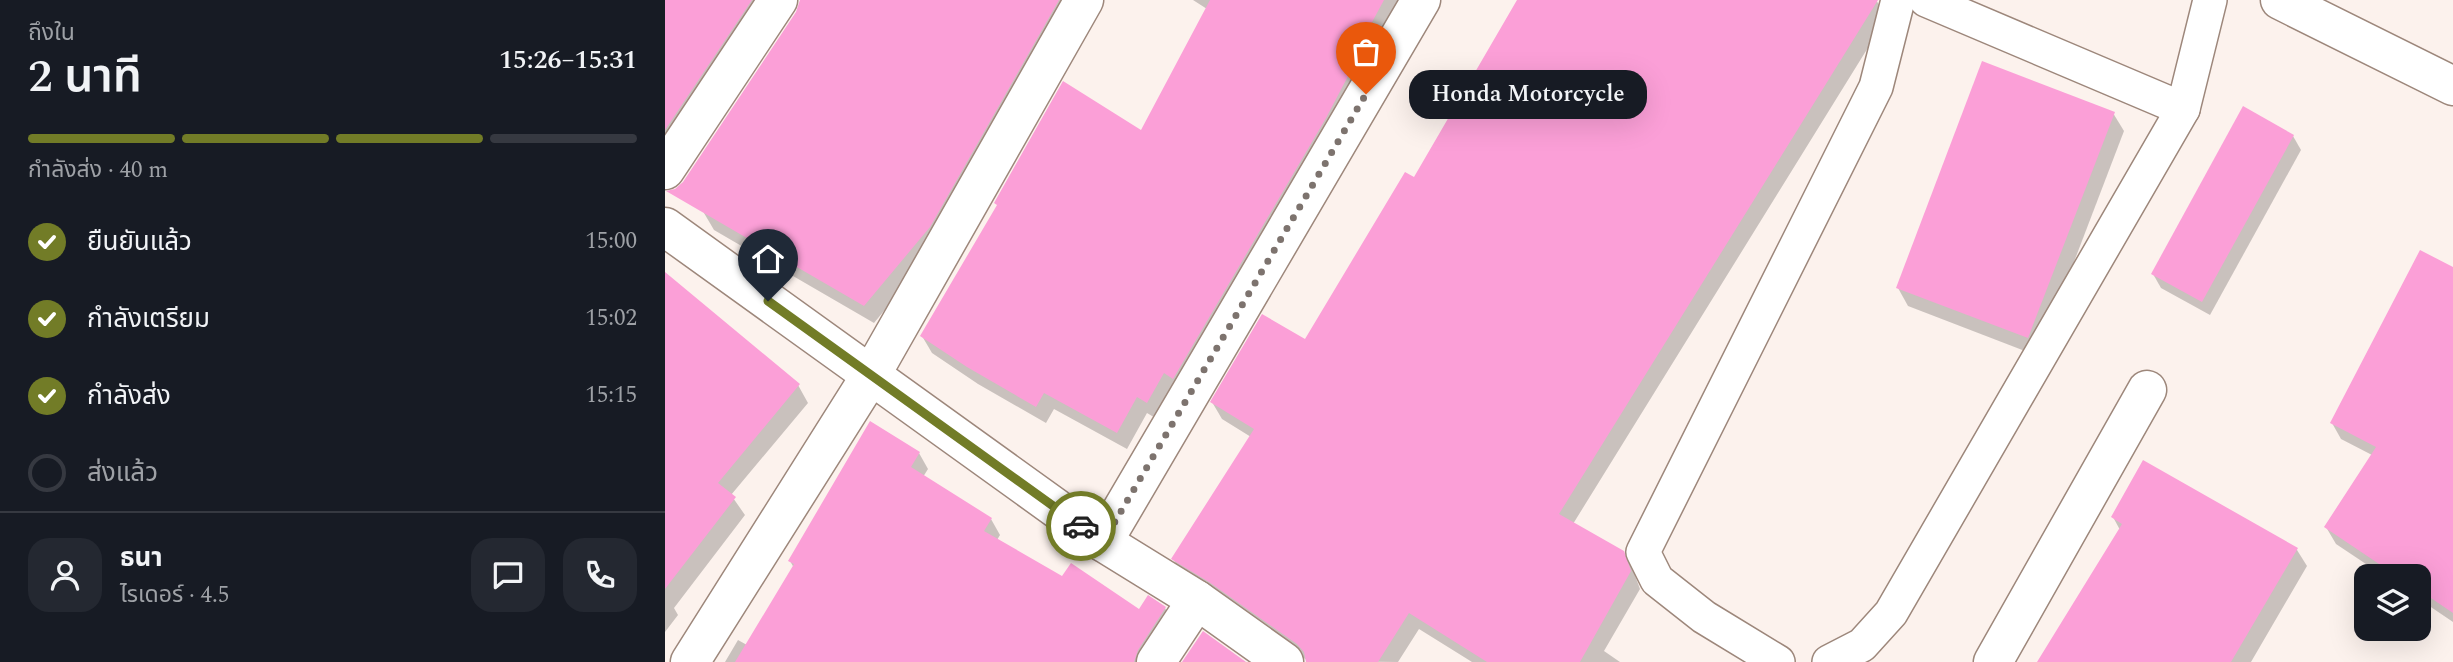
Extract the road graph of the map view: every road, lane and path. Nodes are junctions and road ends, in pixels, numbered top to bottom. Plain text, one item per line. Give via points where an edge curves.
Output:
1 (778, 0) edge
2 (1084, 0) edge
3 (1421, 0) edge
4 (1898, 0) edge
5 (1926, 0) edge
6 (2210, 0) edge
7 (2280, 0) edge
8 (2453, 86) edge
9 (2183, 109) junction
10 (665, 170) edge
11 (665, 227) edge
12 (871, 375) junction
13 (2147, 390) dead end
14 (1103, 542) junction
15 (1197, 600) junction
16 (690, 662) edge
17 (1156, 662) edge
18 (1284, 662) edge
19 (1778, 662) edge
20 (1829, 662) edge
21 (1993, 662) edge

1 - 10 street
2 - 12 street
3 - 14 street
4 - 19 lane via 1876,87 1643,552 1657,580 1704,617
5 - 9 lane
6 - 9 lane
7 - 8 street
9 - 20 lane via 1891,614 1861,645
11 - 12 street
12 - 14 street
12 - 16 street
13 - 21 street
14 - 15 street
15 - 17 street
15 - 18 street

